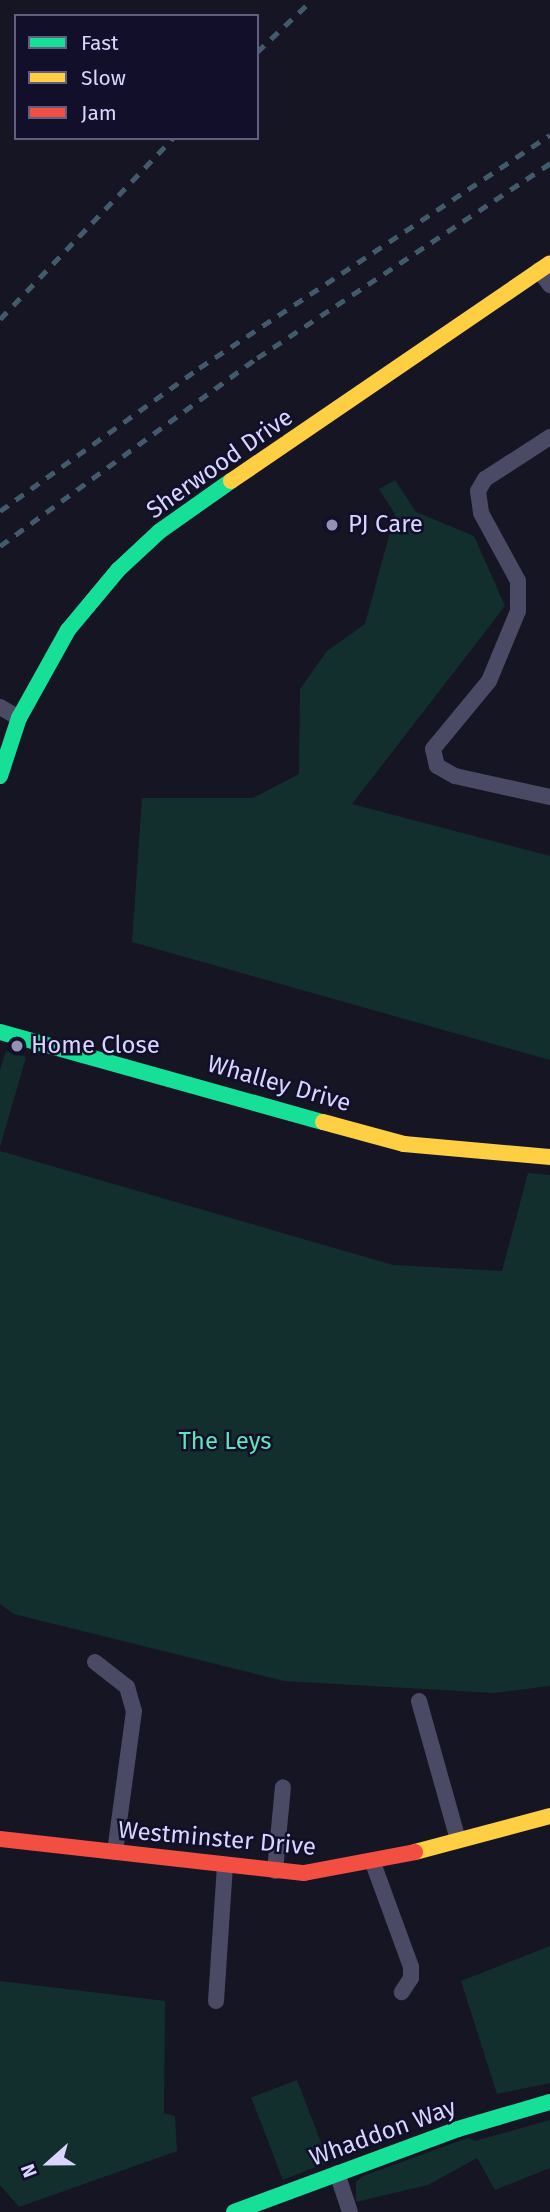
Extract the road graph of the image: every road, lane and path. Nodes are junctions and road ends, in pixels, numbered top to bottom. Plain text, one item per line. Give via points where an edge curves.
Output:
1 (545, 266) edge
2 (550, 285) edge
3 (550, 437) edge
4 (0, 707) edge
5 (19, 718) junction
6 (0, 776) edge
7 (550, 797) edge
8 (0, 1032) edge
9 (550, 1157) edge
10 (95, 1662) dead end
11 (419, 1701) dead end
12 (283, 1787) dead end
13 (550, 1815) edge
14 (0, 1839) edge
15 (458, 1840) junction
16 (116, 1852) junction
17 (373, 1863) junction
18 (225, 1866) junction
19 (275, 1871) junction
20 (402, 1992) dead end
21 (216, 2001) dead end
22 (550, 2102) edge
23 (337, 2174) junction
24 (234, 2212) edge
25 (351, 2212) edge

1 - 2 street
1 - 5 street, Sherwood Drive via 160,531 118,570 68,630
3 - 7 street via 485,480 478,491 481,513 519,581 518,611 489,681 433,748 438,766 455,776
4 - 5 street
5 - 6 street, Sherwood Drive
8 - 9 street, Whalley Drive via 404,1144
10 - 16 street via 127,1688 134,1711
11 - 15 street
12 - 19 street
13 - 15 street, Westminster Drive
14 - 16 street, Westminster Drive
15 - 17 street, Westminster Drive
16 - 18 street, Westminster Drive
17 - 19 street, Westminster Drive via 334,1871
17 - 20 street via 411,1967 411,1978
18 - 19 street, Westminster Drive
18 - 21 street
22 - 23 street, Whaddon Way via 458,2129
23 - 24 street, Whaddon Way
23 - 25 street

